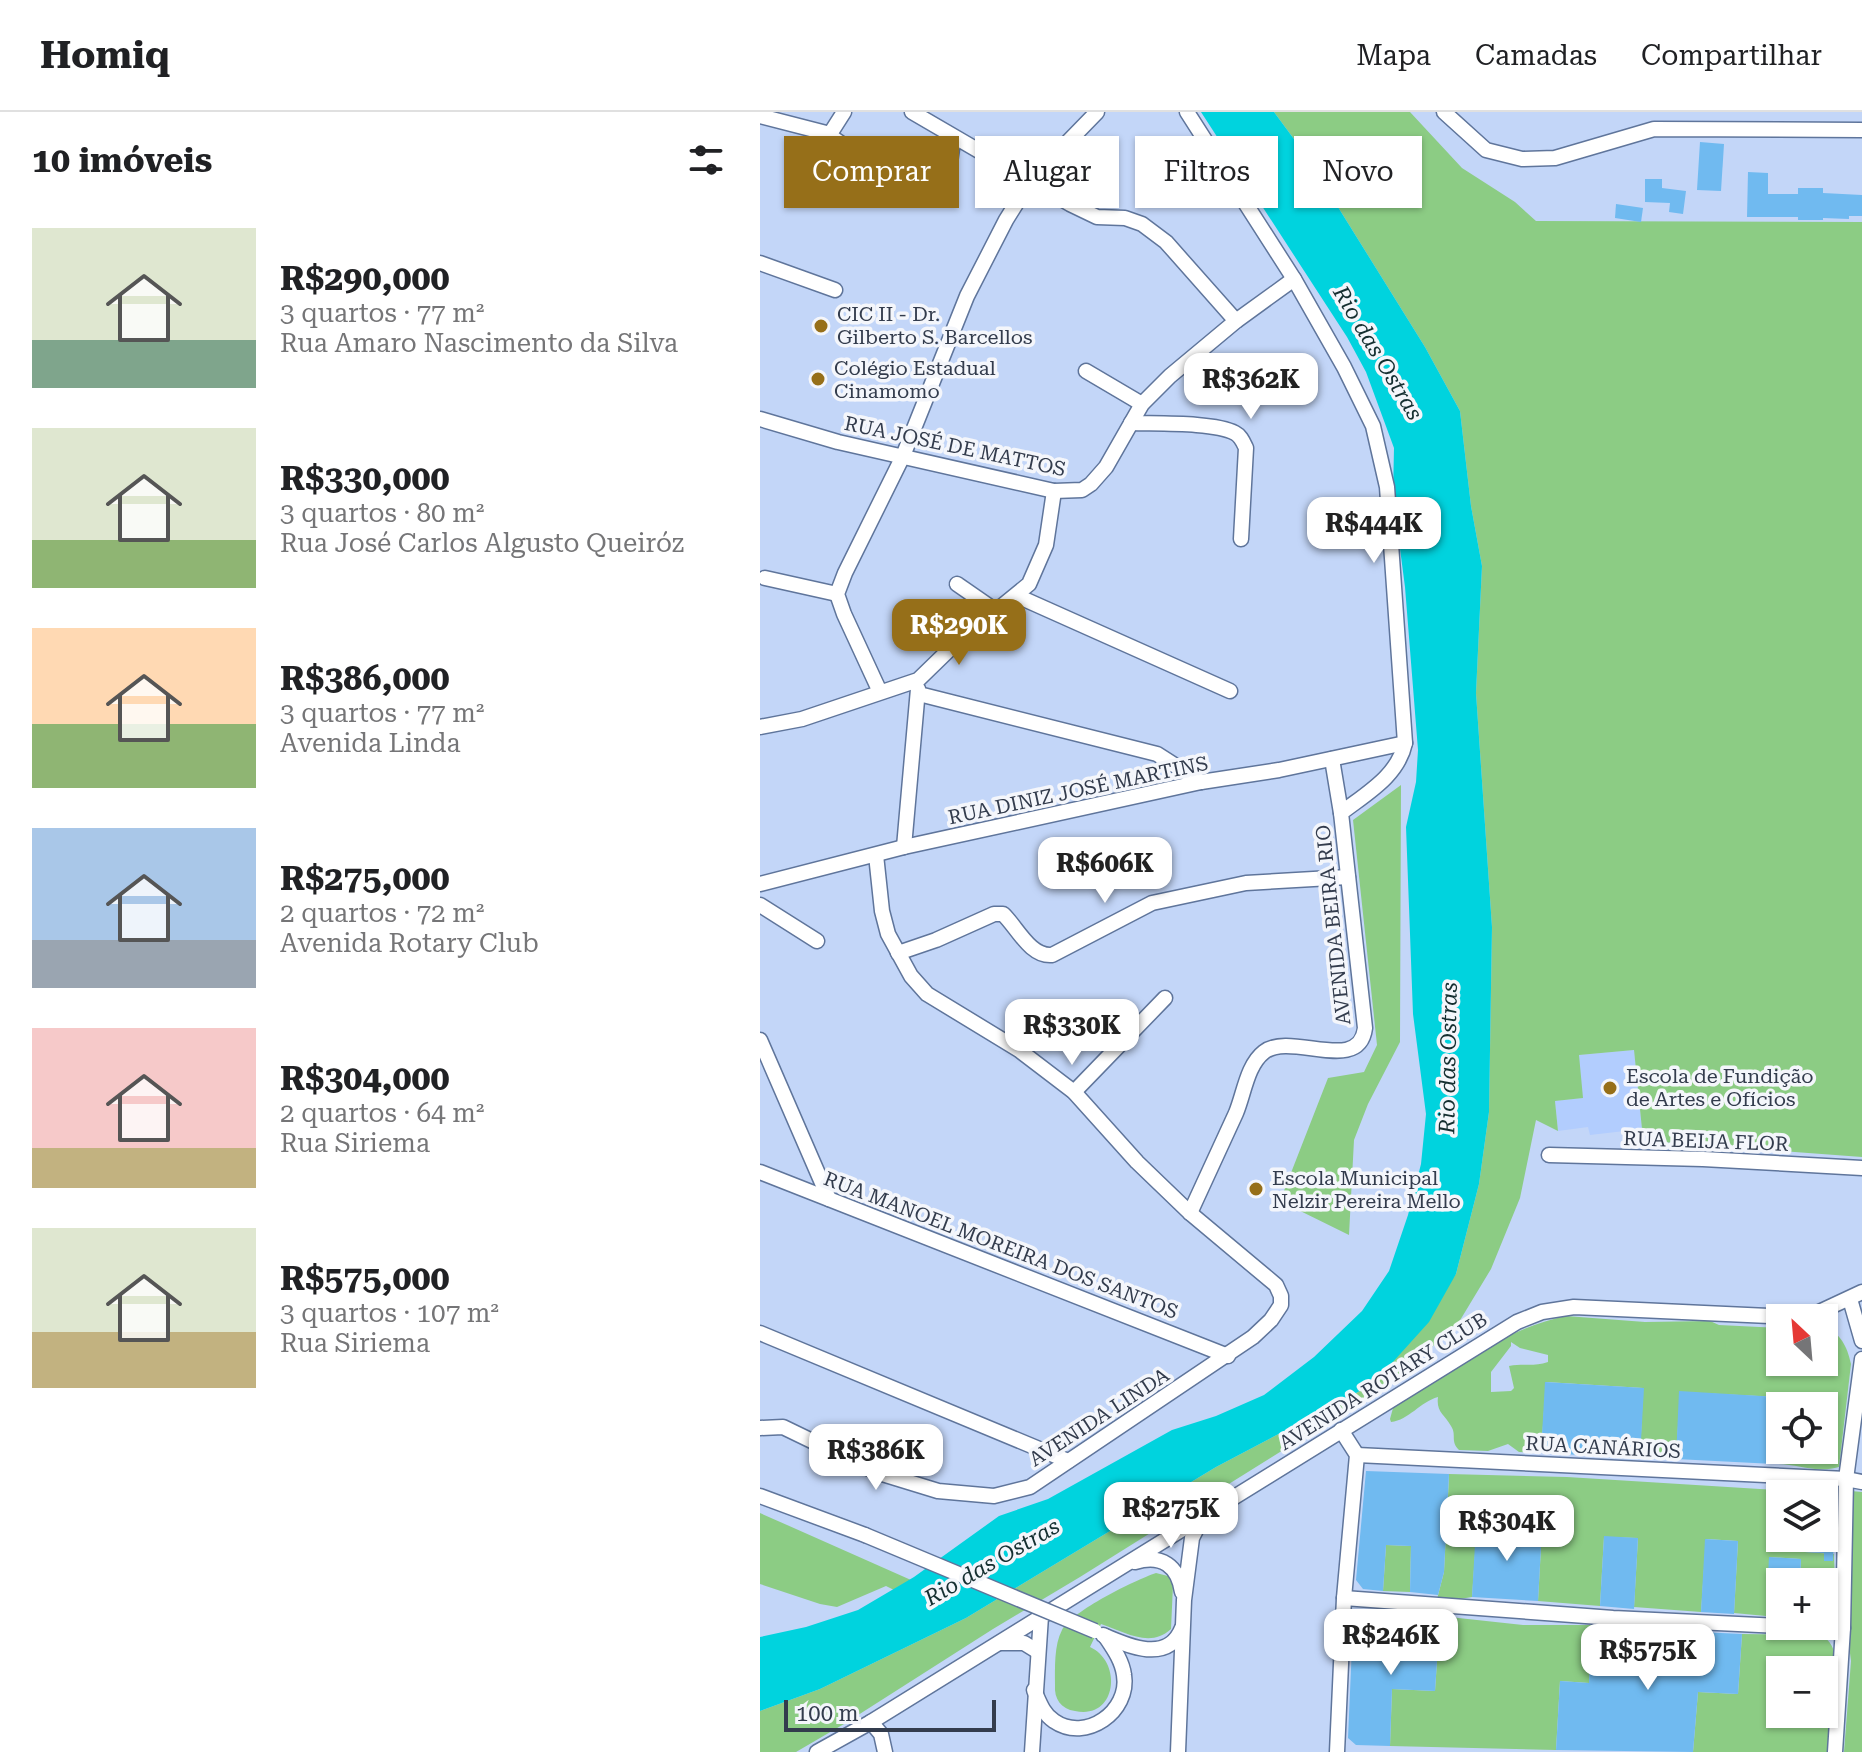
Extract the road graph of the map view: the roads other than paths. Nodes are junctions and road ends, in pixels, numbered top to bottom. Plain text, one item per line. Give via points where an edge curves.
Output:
1 (844, 112) edge
2 (912, 112) edge
3 (1097, 112) edge
4 (1187, 112) edge
5 (1444, 112) edge
6 (1657, 112) edge
7 (760, 116) edge
8 (1654, 129) junction
9 (1862, 130) edge
10 (830, 134) junction
11 (833, 136) edge
12 (950, 136) edge
13 (1074, 136) edge
14 (1014, 208) edge
15 (1078, 208) edge
16 (760, 263) edge
17 (1294, 279) junction
18 (835, 290) dead end
19 (1236, 321) junction
20 (1086, 371) dead end
21 (1142, 404) junction
22 (760, 419) edge
23 (1131, 423) junction
24 (903, 456) junction
25 (1054, 491) junction
26 (1241, 539) dead end
27 (765, 578) dead end
28 (957, 584) dead end
29 (837, 594) junction
30 (1017, 596) junction
31 (996, 611) junction
32 (918, 687) junction
33 (1230, 691) dead end
34 (880, 692) junction
35 (760, 727) edge
36 (1405, 743) junction
37 (1332, 759) junction
38 (1201, 782) junction
39 (1341, 813) junction
40 (904, 847) junction
41 (876, 855) junction
42 (1348, 877) junction
43 (760, 884) edge
44 (760, 905) edge
45 (817, 941) dead end
46 (898, 953) junction
47 (1165, 998) dead end
48 (760, 1040) edge
49 (1074, 1092) junction
50 (1549, 1155) dead end
51 (1862, 1168) edge
52 (760, 1172) edge
53 (829, 1199) junction
54 (1190, 1213) junction
55 (1856, 1295) edge
56 (760, 1333) edge
57 (1862, 1341) edge
58 (1228, 1356) junction
59 (1862, 1359) edge
60 (760, 1428) edge
61 (1341, 1430) junction
62 (1357, 1455) junction
63 (1068, 1461) junction
64 (1846, 1479) junction
65 (1862, 1482) edge
66 (760, 1496) edge
67 (1203, 1515) junction
68 (1117, 1569) junction
69 (1344, 1598) junction
70 (1184, 1600) junction
71 (1041, 1616) junction
72 (1183, 1624) junction
73 (1766, 1625) edge
74 (1838, 1628) edge
75 (1843, 1628) junction
76 (1100, 1633) junction
77 (998, 1643) junction
78 (1037, 1651) junction
79 (1034, 1690) junction
80 (871, 1722) junction
81 (817, 1752) edge
82 (885, 1752) edge
83 (1032, 1752) edge
84 (1178, 1752) edge
85 (1337, 1752) edge
86 (1835, 1752) edge

1 - 10 street
2 - 12 street
3 - 13 street
4 - 17 street
5 - 8 street via 1486,150 1522,159 1555,158
6 - 8 street
7 - 10 street
8 - 9 street
10 - 11 street
14 - 24 street via 967,296
15 - 19 street via 1097,217 1142,224 1166,242
16 - 18 street
17 - 19 street, RUA JOSÉ DE MATTOS
17 - 36 street via 1373,426 1387,487
19 - 21 street, RUA JOSÉ DE MATTOS
20 - 21 street
21 - 23 street, RUA JOSÉ DE MATTOS
22 - 24 street, RUA JOSÉ DE MATTOS
23 - 25 street, RUA JOSÉ DE MATTOS via 1091,484 1082,490
23 - 26 street via 1209,428 1240,437 1246,448
24 - 25 street, RUA JOSÉ DE MATTOS
24 - 29 street
25 - 30 street via 1046,545 1029,584
27 - 29 street
28 - 31 street
29 - 34 street
30 - 31 street
30 - 33 street
31 - 32 street
32 - 34 street
32 - 38 street via 1157,754
32 - 40 street
34 - 35 street via 802,719
36 - 37 street, RUA DINIZ JOSÉ MARTINS
36 - 39 street, AVENIDA BEIRA RIO via 1395,769
37 - 38 street, RUA DINIZ JOSÉ MARTINS
37 - 39 street, AVENIDA BEIRA RIO
38 - 40 street, RUA DINIZ JOSÉ MARTINS
39 - 42 street, AVENIDA BEIRA RIO
40 - 41 street, RUA DINIZ JOSÉ MARTINS
41 - 43 street, RUA DINIZ JOSÉ MARTINS
41 - 46 street via 882,911
42 - 46 street via 1246,883 1152,903 1052,955 1035,951 1003,914
42 - 54 street, AVENIDA BEIRA RIO via 1364,1039 1341,1051 1291,1045 1263,1053
44 - 45 street
46 - 49 street via 927,994 1019,1050
47 - 49 street
48 - 53 street
49 - 54 street
50 - 51 street, RUA BEIJA FLOR
52 - 53 street, RUA MANOEL MOREIRA DOS SANTOS
53 - 58 street, RUA MANOEL MOREIRA DOS SANTOS
54 - 58 street, AVENIDA LINDA via 1276,1285 1281,1296 1278,1311
55 - 57 street
55 - 61 street, AVENIDA ROTARY CLUB via 1817,1313 1791,1317 1574,1307 1542,1312 1517,1322
56 - 63 street
58 - 63 street, AVENIDA LINDA
59 - 64 street
60 - 63 street, AVENIDA LINDA via 783,1427 876,1472 967,1495 994,1496 1030,1487
61 - 62 street
61 - 67 street, AVENIDA ROTARY CLUB
62 - 64 street, RUA CANÁRIOS
62 - 69 street
64 - 65 street, RUA CANÁRIOS
64 - 75 street
66 - 76 street, bridge
67 - 68 street, AVENIDA ROTARY CLUB
67 - 70 street via 1192,1538
68 - 70 street via 1147,1559 1166,1562 1178,1575
68 - 71 street, AVENIDA ROTARY CLUB
69 - 73 street
69 - 85 street
70 - 72 street
71 - 77 street, AVENIDA ROTARY CLUB
71 - 78 street
72 - 76 street via 1172,1643 1152,1650
72 - 84 street
74 - 75 street
75 - 86 street
76 - 79 street via 1121,1664 1125,1686 1115,1711 1085,1728 1064,1726 1046,1714
77 - 78 street via 1024,1643
77 - 80 street, AVENIDA ROTARY CLUB
78 - 79 street
79 - 83 street
80 - 81 street, AVENIDA ROTARY CLUB
80 - 82 street

